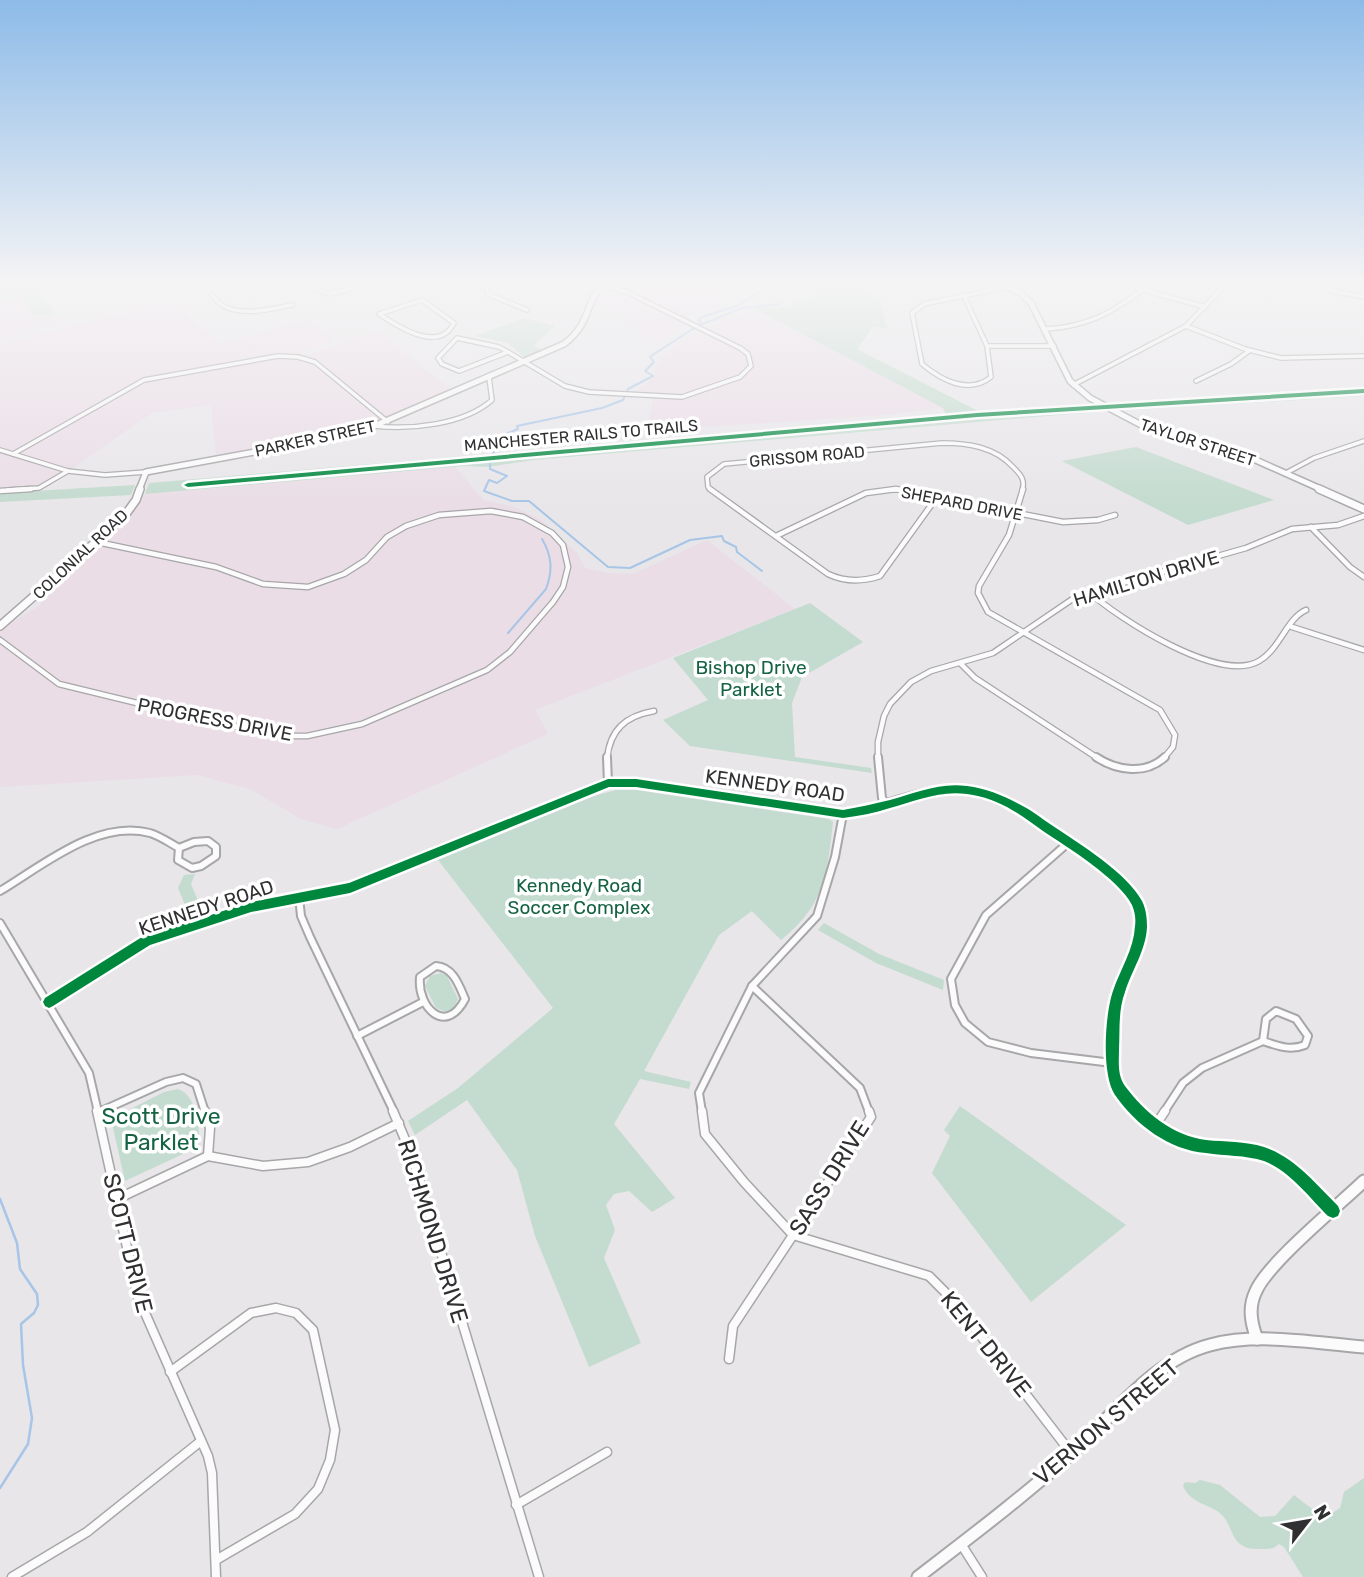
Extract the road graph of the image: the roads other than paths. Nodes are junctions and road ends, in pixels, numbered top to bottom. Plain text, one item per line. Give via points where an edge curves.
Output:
1 (264, 359) edge
2 (303, 359) edge
3 (438, 359) edge
4 (492, 359) edge
5 (520, 359) edge
6 (532, 359) edge
7 (749, 359) edge
8 (921, 359) edge
9 (988, 359) edge
10 (1060, 359) edge
11 (1124, 359) edge
12 (1238, 359) edge
13 (525, 362) junction
14 (489, 377) junction
15 (1196, 381) dead end
16 (1073, 385) junction
17 (387, 422) junction
18 (374, 426) junction
19 (1364, 441) edge
20 (0, 450) edge
21 (13, 454) junction
22 (68, 471) junction
23 (146, 472) junction
24 (1286, 473) junction
25 (0, 491) edge
26 (937, 497) junction
27 (1364, 509) edge
28 (1014, 513) junction
29 (1115, 514) dead end
30 (1364, 516) edge
31 (1311, 527) junction
32 (776, 537) junction
33 (97, 542) junction
34 (1364, 576) edge
35 (1089, 592) junction
36 (1306, 610) dead end
37 (0, 626) edge
38 (1292, 628) junction
39 (1022, 634) junction
40 (0, 640) edge
41 (1364, 650) edge
42 (961, 664) junction
43 (654, 711) dead end
44 (608, 783) junction
45 (886, 804) junction
46 (843, 814) junction
47 (1068, 843) junction
48 (179, 848) junction
49 (0, 891) edge
50 (299, 897) junction
51 (1, 928) edge
52 (752, 986) junction
53 (49, 1002) junction
54 (424, 1002) junction
55 (357, 1036) junction
56 (1263, 1041) junction
57 (1112, 1063) junction
58 (98, 1113) junction
59 (399, 1123) junction
60 (1155, 1126) junction
61 (208, 1156) junction
62 (1364, 1181) edge
63 (115, 1200) junction
64 (1333, 1210) junction
65 (793, 1235) junction
66 (1257, 1339) junction
67 (1364, 1347) edge
68 (729, 1359) dead end
69 (170, 1372) junction
70 (201, 1441) junction
71 (607, 1452) dead end
72 (1071, 1454) junction
73 (516, 1505) junction
74 (961, 1544) junction
75 (216, 1560) junction
76 (12, 1577) edge
77 (216, 1577) edge
78 (539, 1577) edge
79 (918, 1577) edge
80 (982, 1577) edge

1 - 21 street via 144,380
2 - 17 street via 315,362
3 - 4 street via 459,371
5 - 13 street
6 - 13 street, PARKER STREET
7 - 13 street via 747,372 691,396 669,398 576,390
8 - 9 street via 922,364 957,384 979,384 990,377
10 - 16 street
11 - 16 street
12 - 15 street
13 - 14 street, PARKER STREET
14 - 17 street, PARKER STREET
14 - 18 street via 492,400 476,413 442,421
16 - 24 street, TAYLOR STREET via 1147,428 1240,453
17 - 18 street, PARKER STREET
18 - 23 street, PARKER STREET
19 - 24 street
20 - 21 street
21 - 22 street
22 - 23 street via 105,475
22 - 25 street via 39,488
23 - 33 street, COLONIAL ROAD via 136,500
24 - 27 street, TAYLOR STREET
26 - 28 street, SHEPARD DRIVE
26 - 32 street, SHEPARD DRIVE via 896,489 866,493
26 - 32 street, GRISSOM ROAD via 888,568 868,580 853,582 828,574
28 - 29 street, SHEPARD DRIVE via 1063,522
28 - 32 street, GRISSOM ROAD via 1024,485 1021,475 1003,456 974,445 942,443 724,464 706,477 708,487
28 - 39 street, GRISSOM ROAD via 1009,535 978,593 988,611
30 - 31 street, HAMILTON DRIVE
31 - 34 street
31 - 35 street, HAMILTON DRIVE
33 - 37 street, COLONIAL ROAD
33 - 40 street, PROGRESS DRIVE via 216,567 263,584 308,587 344,574 405,526 448,513 491,511 523,517 551,532 562,545 568,567 553,602 510,652 487,670 362,724 307,736 281,736 204,720 59,684
35 - 38 street via 1125,619 1226,666 1241,667 1258,660
35 - 39 street, HAMILTON DRIVE via 1063,604
36 - 38 street via 1297,614
38 - 41 street
39 - 42 street, HAMILTON DRIVE via 983,658
39 - 42 street via 1160,710 1172,723 1173,751 1152,768 1128,770 1105,763 975,678
42 - 45 street, HAMILTON DRIVE via 930,671 888,704 876,737
43 - 44 street via 639,712 617,727 607,751
44 - 46 street, KENNEDY ROAD via 636,783
44 - 50 street, KENNEDY ROAD via 350,888
45 - 46 street, KENNEDY ROAD
45 - 47 street, KENNEDY ROAD via 938,789 983,793 1016,807
46 - 52 street via 817,916
47 - 57 street, KENNEDY ROAD via 1124,887 1137,903 1142,921 1115,1005
47 - 57 street via 986,915 951,979 955,1005 965,1023 988,1042 1031,1054
48 - 48 street via 178,860 194,870 216,856 216,847 208,841
48 - 49 street via 149,832 125,830 103,835
50 - 53 street, KENNEDY ROAD via 251,907 146,941
50 - 55 street, RICHMOND DRIVE via 298,907
51 - 53 street, SCOTT DRIVE
52 - 65 street via 699,1093 705,1134
52 - 65 street, SASS DRIVE via 860,1088 871,1117
53 - 58 street, SCOTT DRIVE via 89,1073
54 - 54 street via 440,1018 463,1007 461,986 450,969 431,967 420,977
54 - 55 street
55 - 59 street, RICHMOND DRIVE
56 - 56 street via 1264,1022 1276,1011 1294,1017 1308,1036 1305,1045 1295,1049
56 - 60 street via 1202,1068 1183,1083
57 - 60 street, KENNEDY ROAD via 1117,1086
58 - 61 street via 183,1078 195,1084 210,1128
58 - 63 street, SCOTT DRIVE
59 - 61 street via 317,1162 281,1168
59 - 73 street, RICHMOND DRIVE
60 - 64 street, KENNEDY ROAD via 1191,1145 1262,1154 1284,1165
61 - 63 street
62 - 64 street
63 - 69 street, SCOTT DRIVE via 138,1297
64 - 66 street via 1256,1287 1250,1321
65 - 68 street, SASS DRIVE via 733,1326
65 - 72 street, KENT DRIVE via 929,1276 954,1301
66 - 67 street, VERNON STREET
66 - 72 street, VERNON STREET via 1208,1345 1178,1358
69 - 70 street, SCOTT DRIVE
69 - 75 street via 251,1313 276,1308 296,1313 313,1330 335,1430 330,1460 318,1489 295,1514
70 - 75 street, SCOTT DRIVE via 212,1473
70 - 76 street via 92,1530
71 - 73 street
72 - 74 street, VERNON STREET
73 - 78 street, RICHMOND DRIVE
74 - 79 street, VERNON STREET
74 - 80 street
75 - 77 street, SCOTT DRIVE

